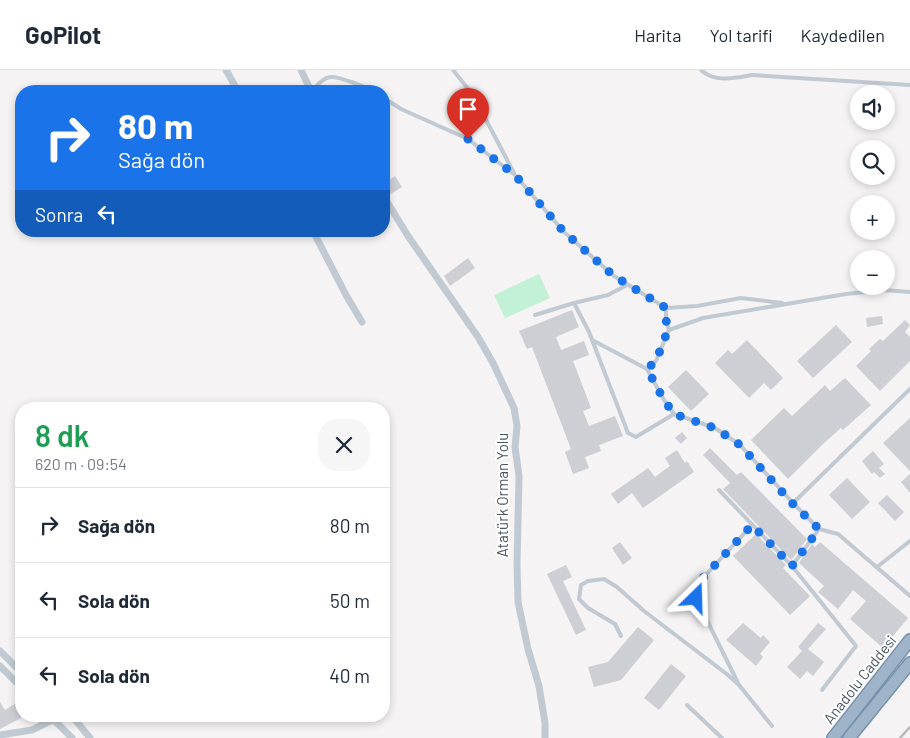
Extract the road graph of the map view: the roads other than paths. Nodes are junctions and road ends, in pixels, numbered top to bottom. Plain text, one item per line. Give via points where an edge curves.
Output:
1 (226, 70) edge
2 (301, 70) edge
3 (453, 70) edge
4 (701, 70) edge
5 (235, 85) edge
6 (309, 85) edge
7 (318, 85) edge
8 (360, 85) edge
9 (910, 85) edge
10 (390, 102) edge
11 (515, 175) junction
12 (390, 207) edge
13 (316, 237) edge
14 (627, 285) junction
15 (910, 292) edge
16 (574, 303) junction
17 (788, 303) junction
18 (666, 308) junction
19 (535, 315) dead end
20 (362, 322) dead end
21 (668, 330) junction
22 (593, 340) junction
23 (647, 369) junction
24 (910, 389) edge
25 (674, 414) junction
26 (719, 490) dead end
27 (793, 504) junction
28 (752, 525) junction
29 (819, 529) junction
30 (910, 541) edge
31 (792, 566) junction
32 (877, 567) junction
33 (910, 596) edge
34 (620, 636) dead end
35 (910, 640) edge
36 (0, 651) edge
37 (910, 663) edge
38 (0, 666) edge
39 (15, 666) edge
40 (15, 680) edge
41 (738, 685) junction
42 (822, 690) dead end
43 (687, 706) dead end
44 (45, 722) edge
45 (56, 722) edge
46 (77, 722) edge
47 (772, 726) dead end
48 (0, 735) edge
49 (72, 738) edge
50 (90, 738) edge
51 (545, 738) edge
52 (722, 738) edge
53 (833, 738) edge
54 (849, 738) edge

1 - 5 street
2 - 6 street
3 - 11 lane via 473,95
4 - 9 lane via 727,80 752,75
7 - 8 lane via 331,77
10 - 11 lane via 468,139
11 - 14 lane via 564,232
12 - 51 street, Atatürk Orman Yolu via 478,336 514,408 520,476 518,602 539,686
13 - 20 street
14 - 16 lane via 608,296
14 - 18 lane
15 - 17 lane via 884,290
16 - 19 lane
16 - 22 lane
17 - 18 lane via 742,298
17 - 21 lane via 703,318
18 - 21 lane
21 - 23 lane via 656,361
22 - 23 lane
22 - 25 lane via 628,433 636,437
23 - 25 lane
24 - 27 lane
25 - 27 lane via 715,428 740,445
26 - 28 lane
27 - 29 lane
28 - 31 lane
28 - 41 lane via 702,579 696,598
29 - 31 lane
29 - 32 lane via 838,534
30 - 32 lane
31 - 42 lane via 856,646
32 - 33 lane
34 - 41 lane via 614,624 588,608 580,599 581,585 604,579 618,587
35 - 53 highway, Anadolu Caddesi
36 - 39 street
37 - 54 highway, Anadolu Caddesi
38 - 40 street
41 - 47 lane
43 - 52 lane
44 - 48 street via 32,730
45 - 49 street
46 - 50 street

